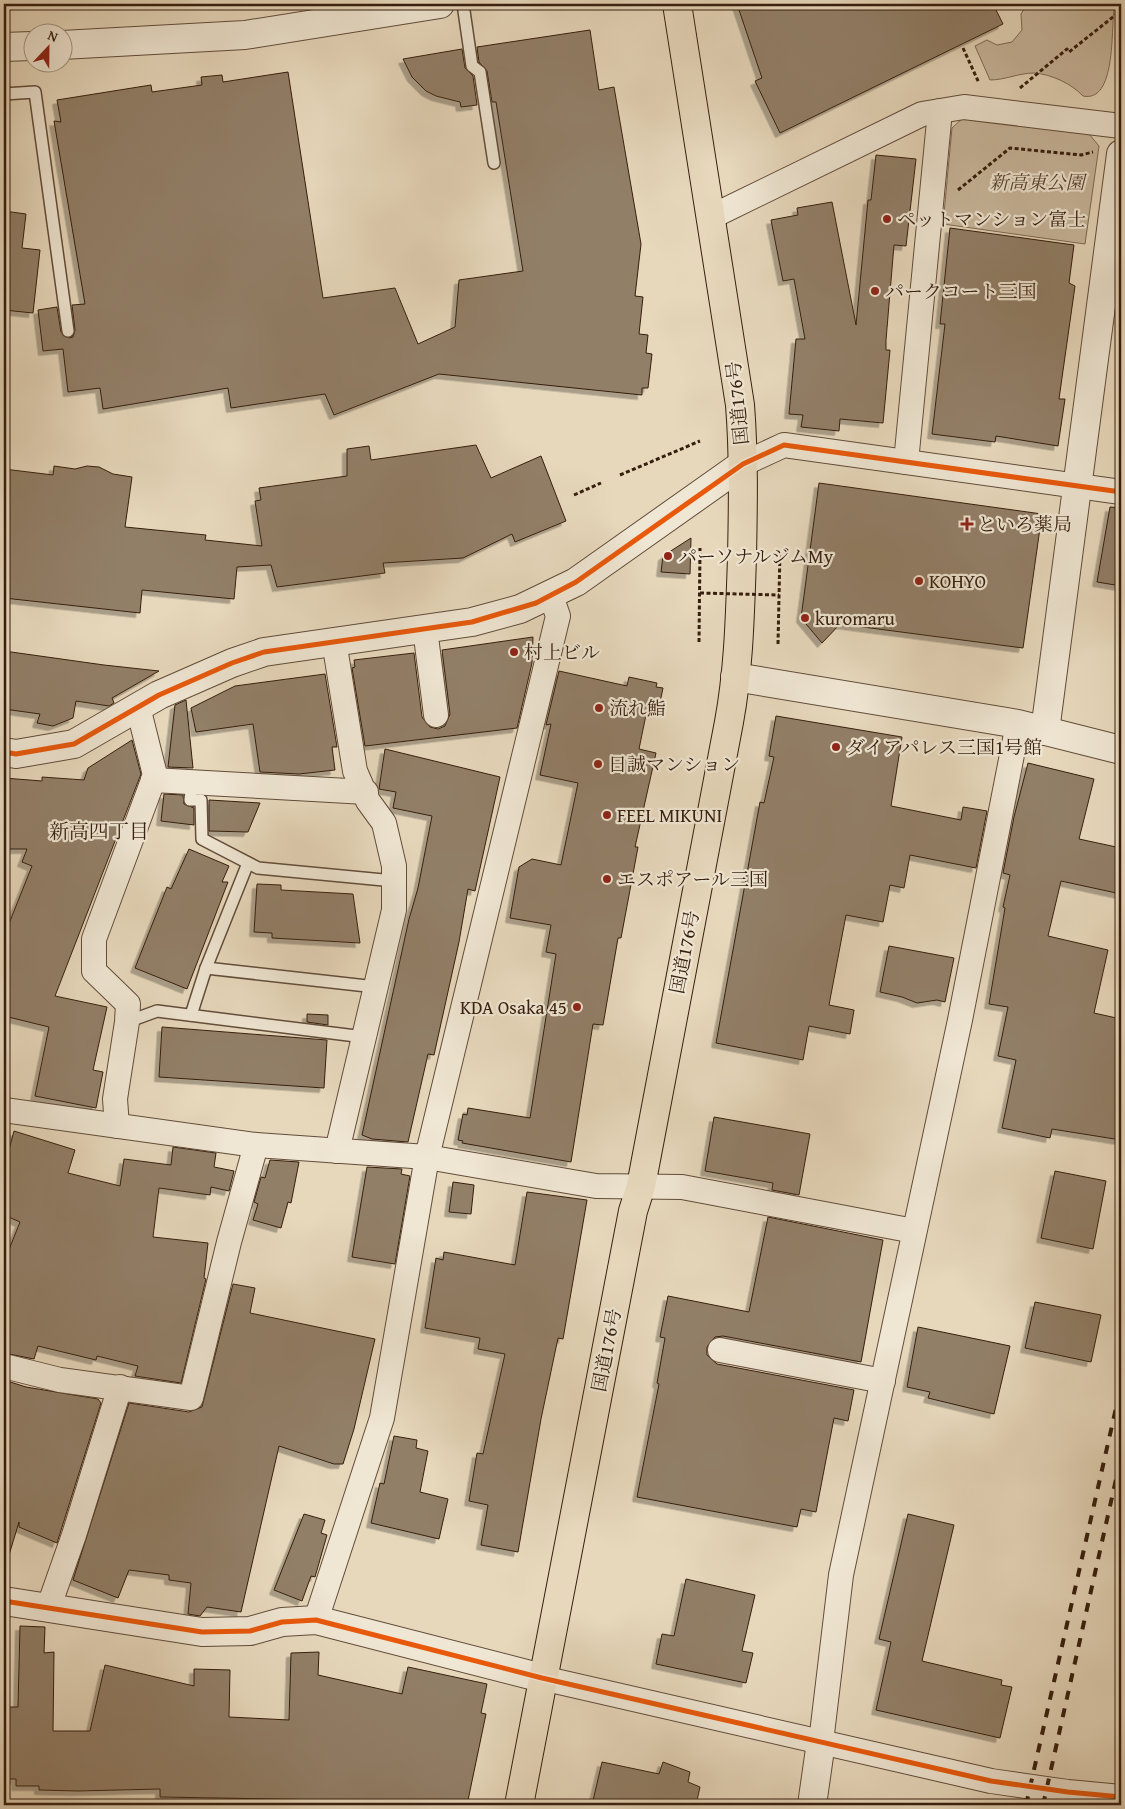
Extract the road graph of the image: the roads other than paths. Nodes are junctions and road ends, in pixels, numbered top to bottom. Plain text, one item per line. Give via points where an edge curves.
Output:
1 (440, 4) edge
2 (463, 4) edge
3 (677, 4) edge
4 (72, 44) edge
5 (22, 46) edge
6 (4, 47) edge
7 (4, 94) edge
8 (940, 111) junction
9 (1121, 126) edge
10 (1110, 152) edge
11 (494, 163) dead end
12 (711, 217) junction
13 (68, 331) dead end
14 (906, 462) junction
15 (743, 464) junction
16 (1077, 485) junction
17 (1121, 492) edge
18 (551, 596) junction
19 (425, 629) junction
20 (334, 641) junction
21 (735, 677) junction
22 (138, 708) junction
23 (436, 715) dead end
24 (1018, 724) junction
25 (1045, 731) junction
26 (1121, 750) edge
27 (4, 752) edge
28 (153, 780) junction
29 (192, 782) junction
30 (366, 792) junction
31 (248, 862) junction
32 (394, 881) junction
33 (206, 968) junction
34 (376, 987) junction
35 (191, 1015) junction
36 (127, 1022) junction
37 (364, 1037) junction
38 (4, 1110) edge
39 (117, 1126) junction
40 (256, 1145) junction
41 (337, 1152) junction
42 (427, 1157) junction
43 (640, 1186) junction
44 (914, 1231) junction
45 (720, 1350) dead end
46 (4, 1366) edge
47 (883, 1381) junction
48 (120, 1387) junction
49 (4, 1601) edge
50 (48, 1606) junction
51 (316, 1620) junction
52 (542, 1678) junction
53 (821, 1742) junction
54 (1121, 1796) edge
55 (519, 1805) edge
56 (812, 1805) edge

1 - 4 street via 245,35
2 - 11 lane via 472,66 480,72
3 - 12 highway, 国道176号
5 - 6 street
7 - 13 lane via 34,92
8 - 9 street via 964,107
8 - 12 street via 922,114
8 - 14 street
10 - 16 street
12 - 15 highway, 国道176号 via 740,405
14 - 15 street via 784,446
14 - 16 street
15 - 18 street via 605,562
15 - 21 highway, 国道176号 via 740,614
16 - 17 street
16 - 25 street
18 - 19 street via 488,619
18 - 42 street via 558,616
19 - 20 street
19 - 23 street
20 - 22 street via 249,657 159,695
20 - 30 street via 355,771
21 - 24 street
21 - 43 highway, 国道176号
22 - 27 street via 74,744 16,754
22 - 28 street via 155,775
24 - 25 street
24 - 44 street via 960,1020
25 - 26 street
28 - 29 street
28 - 36 street via 94,939 94,971 128,1004
29 - 30 street
29 - 31 lane via 190,800 201,800 202,839
30 - 32 street via 384,823 394,866
31 - 32 lane via 258,868
31 - 33 lane
32 - 34 street via 394,910
33 - 34 lane
33 - 35 lane
34 - 37 street
35 - 36 lane via 157,1011
35 - 37 lane
36 - 39 street via 115,1099
37 - 41 street
38 - 39 street
39 - 40 street
40 - 41 street
40 - 48 street via 191,1398
41 - 42 street
42 - 43 street via 596,1186
42 - 51 street via 382,1418
43 - 44 street via 688,1188
43 - 52 highway, 国道176号
44 - 47 street
45 - 47 street
46 - 48 street via 60,1380
47 - 53 street via 841,1575
48 - 50 street via 74,1535
49 - 50 street
50 - 51 street via 202,1632 250,1631 282,1622
51 - 52 street
52 - 53 street
52 - 55 highway, 国道176号
53 - 54 street via 991,1781
53 - 56 street

